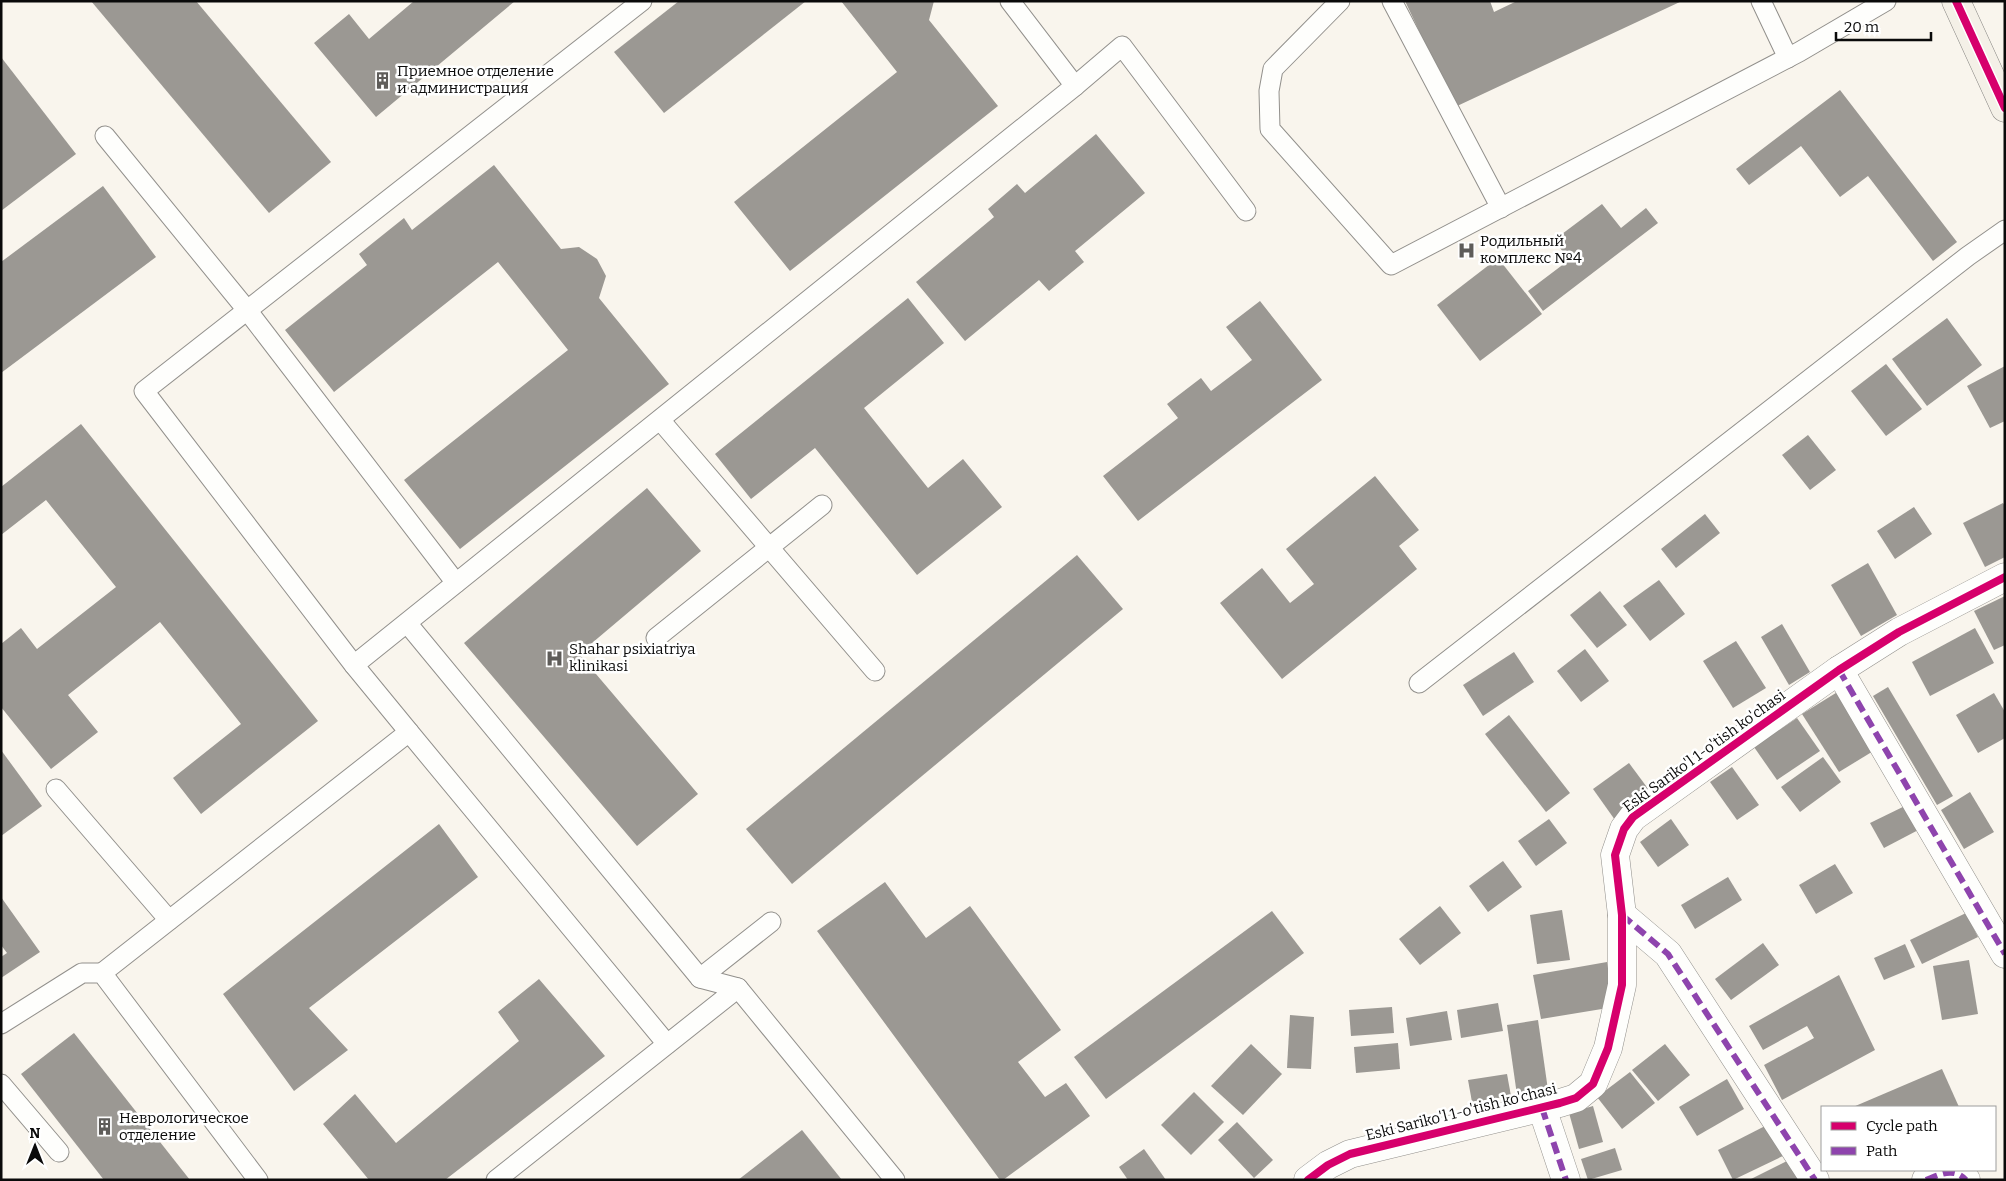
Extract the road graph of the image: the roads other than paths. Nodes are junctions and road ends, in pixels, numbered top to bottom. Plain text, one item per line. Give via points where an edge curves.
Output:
1 (642, 1) edge
2 (1010, 1) edge
3 (1340, 1) edge
4 (1392, 1) edge
5 (1761, 1) edge
6 (1886, 1) edge
7 (1956, 1) edge
8 (1788, 58) junction
9 (1075, 86) junction
10 (2005, 108) edge
11 (105, 136) dead end
12 (1501, 208) junction
13 (1246, 211) dead end
14 (2005, 230) edge
15 (247, 310) junction
16 (660, 420) junction
17 (822, 506) dead end
18 (770, 547) junction
19 (2005, 577) edge
20 (456, 583) junction
21 (407, 623) junction
22 (656, 638) dead end
23 (354, 665) junction
24 (1839, 670) junction
25 (876, 671) dead end
26 (1419, 683) dead end
27 (409, 732) junction
28 (56, 789) dead end
29 (1622, 915) junction
30 (170, 920) junction
31 (771, 922) dead end
32 (2005, 954) edge
33 (102, 974) junction
34 (700, 978) junction
35 (738, 988) junction
36 (1, 1024) edge
37 (667, 1044) junction
38 (1, 1084) edge
39 (1542, 1108) junction
40 (59, 1152) dead end
41 (258, 1180) edge
42 (496, 1180) edge
43 (895, 1180) edge
44 (1308, 1180) edge
45 (1566, 1180) edge
46 (1815, 1180) edge
47 (1926, 1180) edge
48 (1966, 1180) edge

1 - 15 lane
2 - 9 lane
3 - 12 lane via 1274,69 1270,91 1270,129 1391,265
4 - 12 lane
5 - 8 lane
6 - 8 lane
7 - 10 street
8 - 12 lane
9 - 13 lane via 1122,46
9 - 16 lane
11 - 15 lane
14 - 26 lane
15 - 20 lane
15 - 23 lane via 144,392
16 - 18 lane
16 - 20 lane
17 - 18 lane
18 - 22 lane
18 - 25 lane
19 - 24 street, Eski Sariko'l 1-o'tish ko'chasi via 1899,632
20 - 21 lane
21 - 23 lane
21 - 34 lane
23 - 27 lane
24 - 29 street, Eski Sariko'l 1-o'tish ko'chasi via 1633,817 1624,829 1615,855
24 - 32 street
27 - 30 lane
27 - 37 lane
28 - 30 lane
29 - 39 street, Eski Sariko'l 1-o'tish ko'chasi via 1622,984 1601,1069 1593,1084 1576,1098
29 - 46 street via 1668,954
30 - 33 lane
31 - 34 lane
33 - 36 lane via 82,974
33 - 41 lane
34 - 35 lane
35 - 37 lane
35 - 43 lane
37 - 42 lane
38 - 40 lane
39 - 44 street, Eski Sariko'l 1-o'tish ko'chasi via 1350,1154
39 - 45 street
47 - 48 street via 1946,1172 1960,1174

